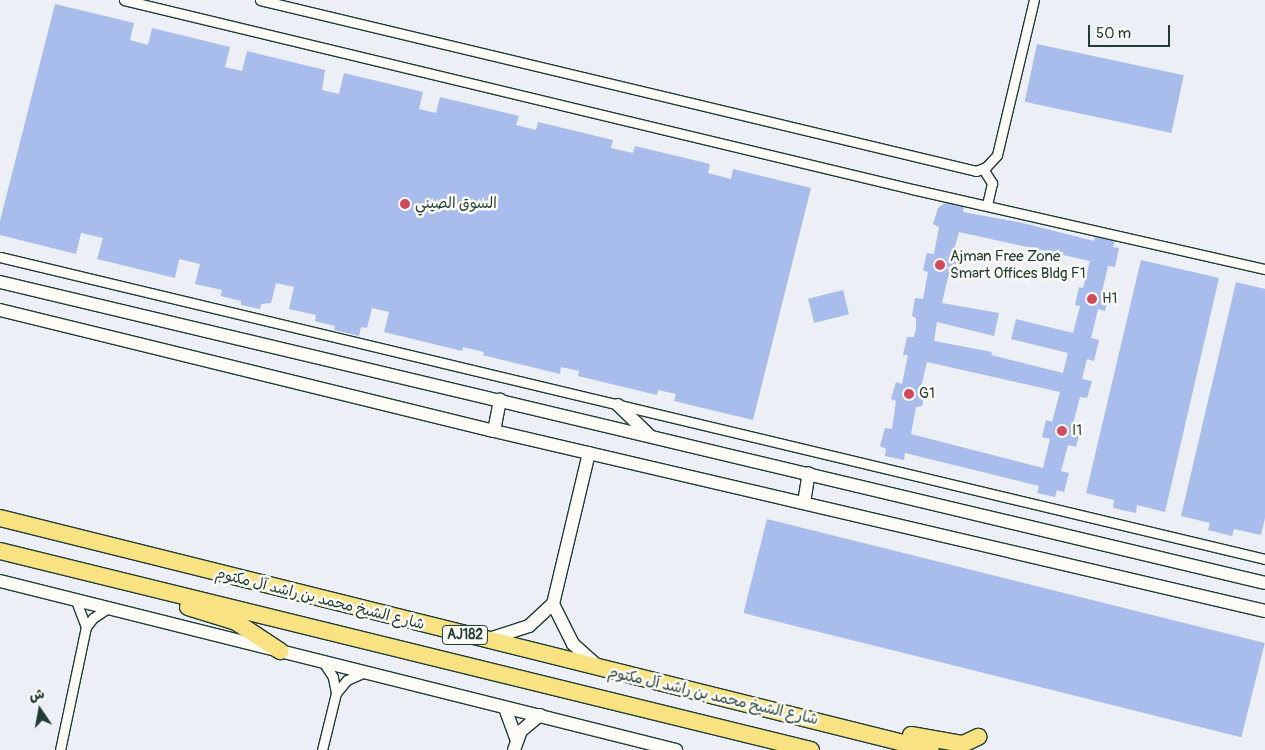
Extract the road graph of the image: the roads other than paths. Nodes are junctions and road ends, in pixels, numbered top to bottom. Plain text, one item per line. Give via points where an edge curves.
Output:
1 (124, 0) edge
2 (260, 0) edge
3 (1034, 0) edge
4 (983, 169) junction
5 (987, 205) junction
6 (0, 257) edge
7 (1265, 269) edge
8 (0, 282) edge
9 (0, 310) edge
10 (500, 400) junction
11 (618, 404) junction
12 (494, 431) junction
13 (649, 435) junction
14 (589, 453) junction
15 (809, 473) junction
16 (804, 503) junction
17 (0, 518) edge
18 (0, 551) edge
19 (1265, 559) edge
20 (0, 581) edge
21 (1265, 582) edge
22 (164, 590) junction
23 (75, 600) junction
24 (553, 604) junction
25 (108, 608) junction
26 (1265, 611) edge
27 (86, 627) junction
28 (484, 640) junction
29 (280, 651) junction
30 (324, 663) junction
31 (607, 671) junction
32 (363, 672) junction
33 (336, 693) junction
34 (505, 708) junction
35 (540, 715) junction
36 (978, 737) dead end
37 (886, 739) junction
38 (515, 744) edge
39 (60, 750) edge
40 (322, 750) edge
41 (676, 750) edge
42 (811, 750) edge
43 (931, 750) edge

1 - 5 street
2 - 4 street via 964,170
3 - 4 street via 997,155
4 - 5 street via 992,183
5 - 7 street
6 - 11 street
8 - 10 street
9 - 12 street
10 - 12 street
10 - 13 street
11 - 13 street
11 - 19 street
12 - 14 street
13 - 15 street
14 - 16 street
14 - 24 street
15 - 16 street
15 - 21 street
16 - 26 street
17 - 28 highway, شارع الشيخ محمد بن راشد آل مكتوم / AJ182
18 - 22 highway, شارع الشيخ محمد بن راشد آل مكتوم / AJ182
20 - 23 street
22 - 29 highway via 179,602 236,622
22 - 42 highway, شارع الشيخ محمد بن راشد آل مكتوم / AJ182
23 - 25 street
23 - 27 street
24 - 28 street via 529,626 500,638
24 - 31 street via 573,644
25 - 27 street
25 - 29 street
27 - 39 street
28 - 31 highway, شارع الشيخ محمد بن راشد آل مكتوم / AJ182
29 - 30 street
30 - 32 street
30 - 33 street via 333,677
31 - 37 highway, شارع الشيخ محمد بن راشد آل مكتوم / AJ182
32 - 33 street via 347,680
32 - 34 street
33 - 40 street
34 - 35 street
34 - 38 street
35 - 38 street via 526,724
35 - 41 street
36 - 37 highway via 963,744 907,734
37 - 43 highway, شارع الشيخ محمد بن راشد آل مكتوم / AJ182

